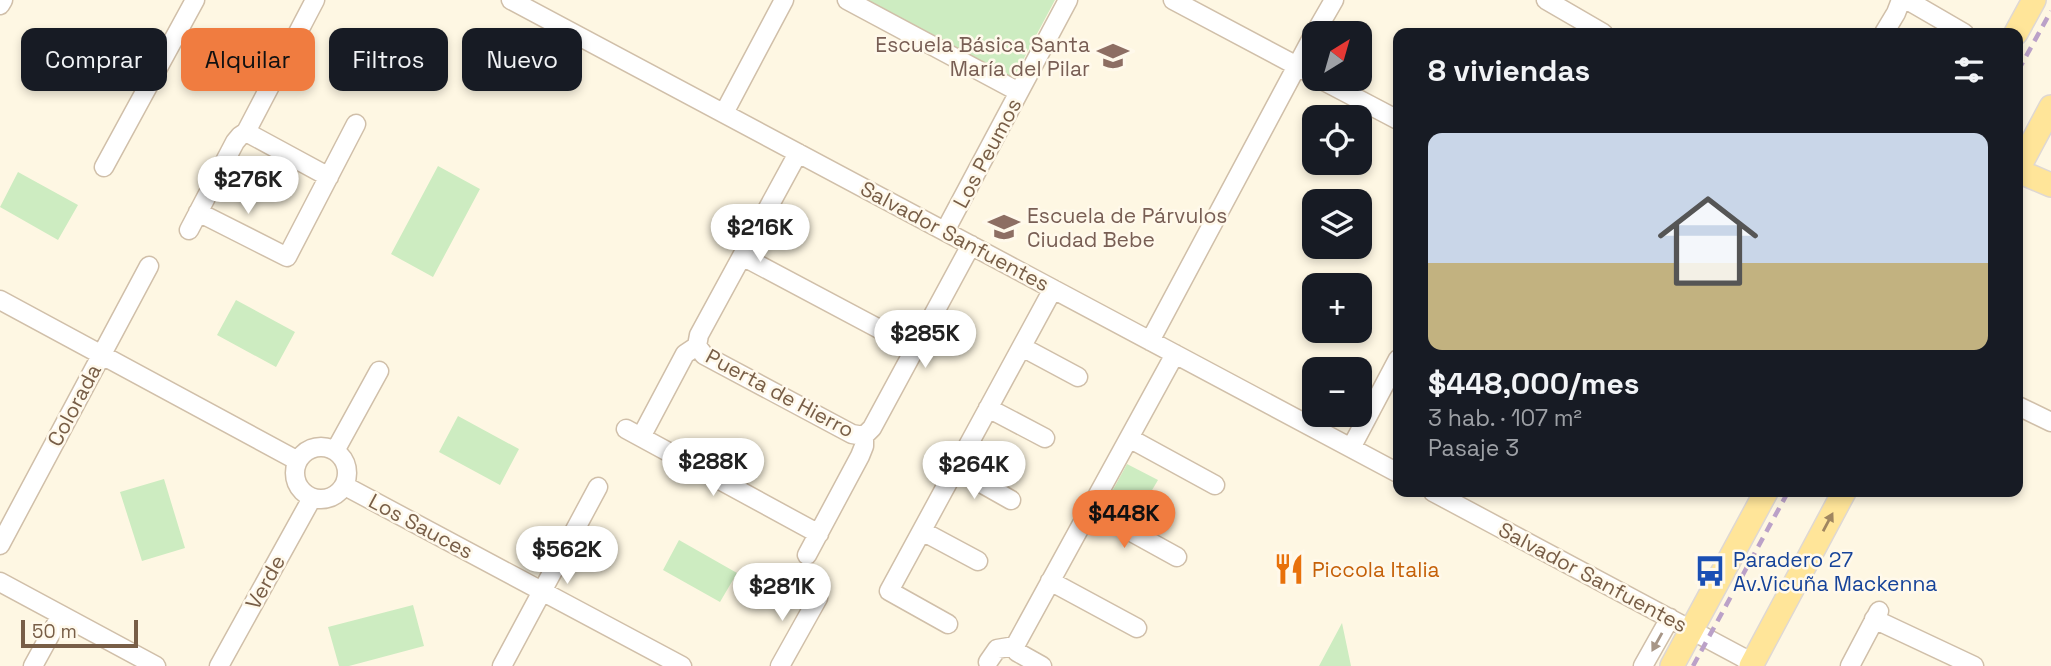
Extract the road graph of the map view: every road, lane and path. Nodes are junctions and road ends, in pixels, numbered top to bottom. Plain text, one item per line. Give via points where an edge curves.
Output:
1 (3, 0) edge
2 (195, 0) edge
3 (316, 0) edge
4 (785, 0) edge
5 (848, 0) edge
6 (1068, 0) edge
7 (1173, 0) edge
8 (1334, 0) edge
9 (1546, 0) edge
10 (1901, 0) edge
11 (1907, 0) edge
12 (2034, 0) edge
13 (516, 1) edge
14 (0, 5) edge
15 (1322, 21) edge
16 (1594, 28) edge
17 (1887, 28) edge
18 (1955, 28) edge
19 (2019, 28) edge
20 (1302, 56) edge
21 (1296, 66) junction
22 (1302, 69) edge
23 (1343, 91) edge
24 (1019, 92) junction
25 (2051, 107) edge
26 (724, 113) junction
27 (1393, 117) edge
28 (356, 124) dead end
29 (246, 132) junction
30 (798, 153) junction
31 (2023, 160) edge
32 (104, 167) dead end
33 (2023, 172) edge
34 (329, 177) junction
35 (2051, 185) edge
36 (198, 212) junction
37 (188, 230) dead end
38 (945, 231) junction
39 (971, 245) junction
40 (742, 256) junction
41 (149, 266) dead end
42 (1053, 289) junction
43 (0, 300) edge
44 (1150, 341) junction
45 (697, 346) junction
46 (1022, 347) junction
47 (915, 348) junction
48 (102, 354) junction
49 (1175, 354) junction
50 (1393, 368) edge
51 (379, 371) dead end
52 (1077, 377) dead end
53 (988, 408) junction
54 (2023, 408) edge
55 (2051, 422) edge
56 (864, 436) junction
57 (1045, 438) dead end
58 (1129, 438) junction
59 (1351, 448) junction
60 (335, 451) junction
61 (298, 461) junction
62 (956, 469) junction
63 (1393, 470) edge
64 (1215, 485) dead end
65 (345, 486) junction
66 (598, 487) dead end
67 (1442, 497) edge
68 (1763, 497) edge
69 (1841, 497) edge
70 (312, 498) junction
71 (1011, 500) dead end
72 (1090, 509) junction
73 (922, 531) junction
74 (819, 534) junction
75 (0, 544) edge
76 (807, 555) dead end
77 (1177, 557) dead end
78 (978, 561) dead end
79 (1050, 581) junction
80 (0, 582) edge
81 (543, 591) junction
82 (818, 598) dead end
83 (61, 615) junction
84 (1670, 618) junction
85 (947, 624) dead end
86 (1137, 628) dead end
87 (1692, 629) junction
88 (1015, 646) junction
89 (988, 662) dead end
90 (1752, 664) edge
91 (33, 666) edge
92 (156, 666) edge
93 (219, 666) edge
94 (502, 666) edge
95 (682, 666) edge
96 (780, 666) edge
97 (1042, 666) edge
98 (1643, 666) edge
99 (1672, 666) edge
100 (1850, 666) edge
101 (1974, 666) edge

1 - 14 street
2 - 32 street
3 - 29 street
4 - 26 street
5 - 24 street
6 - 24 street, Los Peumos
7 - 21 street
8 - 15 street
9 - 16 street
10 - 17 street
11 - 18 street
12 - 19 main road
13 - 26 street, Salvador Sanfuentes
20 - 21 street
21 - 22 street
21 - 44 street
23 - 27 street
24 - 38 street, Los Peumos
25 - 31 main road
26 - 30 street, Salvador Sanfuentes
28 - 34 street
29 - 34 street
29 - 36 street via 235,142
30 - 38 street, Salvador Sanfuentes
30 - 40 street
33 - 35 main road
34 - 36 street via 287,257
36 - 37 street
38 - 39 street, Salvador Sanfuentes
39 - 42 street, Salvador Sanfuentes
39 - 47 street
40 - 45 street
40 - 47 street
41 - 48 street, Colorada
42 - 44 street, Salvador Sanfuentes
42 - 46 street
43 - 48 street
44 - 49 street, Salvador Sanfuentes
45 - 56 street, Puerta de Hierro via 704,355 856,436
45 - 74 street via 685,354 633,433
46 - 52 street
46 - 53 street
47 - 56 street
48 - 61 street
48 - 75 street, Colorada
49 - 58 street
49 - 59 street, Salvador Sanfuentes
50 - 59 street
51 - 60 street
53 - 57 street
53 - 62 street
54 - 55 street
56 - 74 street via 860,456
58 - 64 street
58 - 72 street
59 - 63 street, Salvador Sanfuentes
60 - 61 street via 313,448
60 - 65 street via 346,464
61 - 70 street via 297,484
62 - 71 street
62 - 73 street
65 - 70 street via 334,497
65 - 81 street, Los Sauces
66 - 81 street
67 - 84 street, Salvador Sanfuentes
68 - 87 main road
90 -> 69 main road
70 - 93 street, Verde
72 - 77 street
72 - 79 street
73 - 78 street
73 - 85 street via 889,591
74 - 76 street
79 - 86 street
79 - 88 street
80 - 83 street
81 - 94 street
81 - 95 street, Los Sauces
82 - 96 street
83 - 91 street
83 - 92 street
84 - 87 street, Salvador Sanfuentes
84 -> 98 street
87 - 90 street, Salvador Sanfuentes
87 - 99 main road
88 - 89 street via 997,649
88 - 97 street via 1017,652
100 - 101 street via 1876,615

